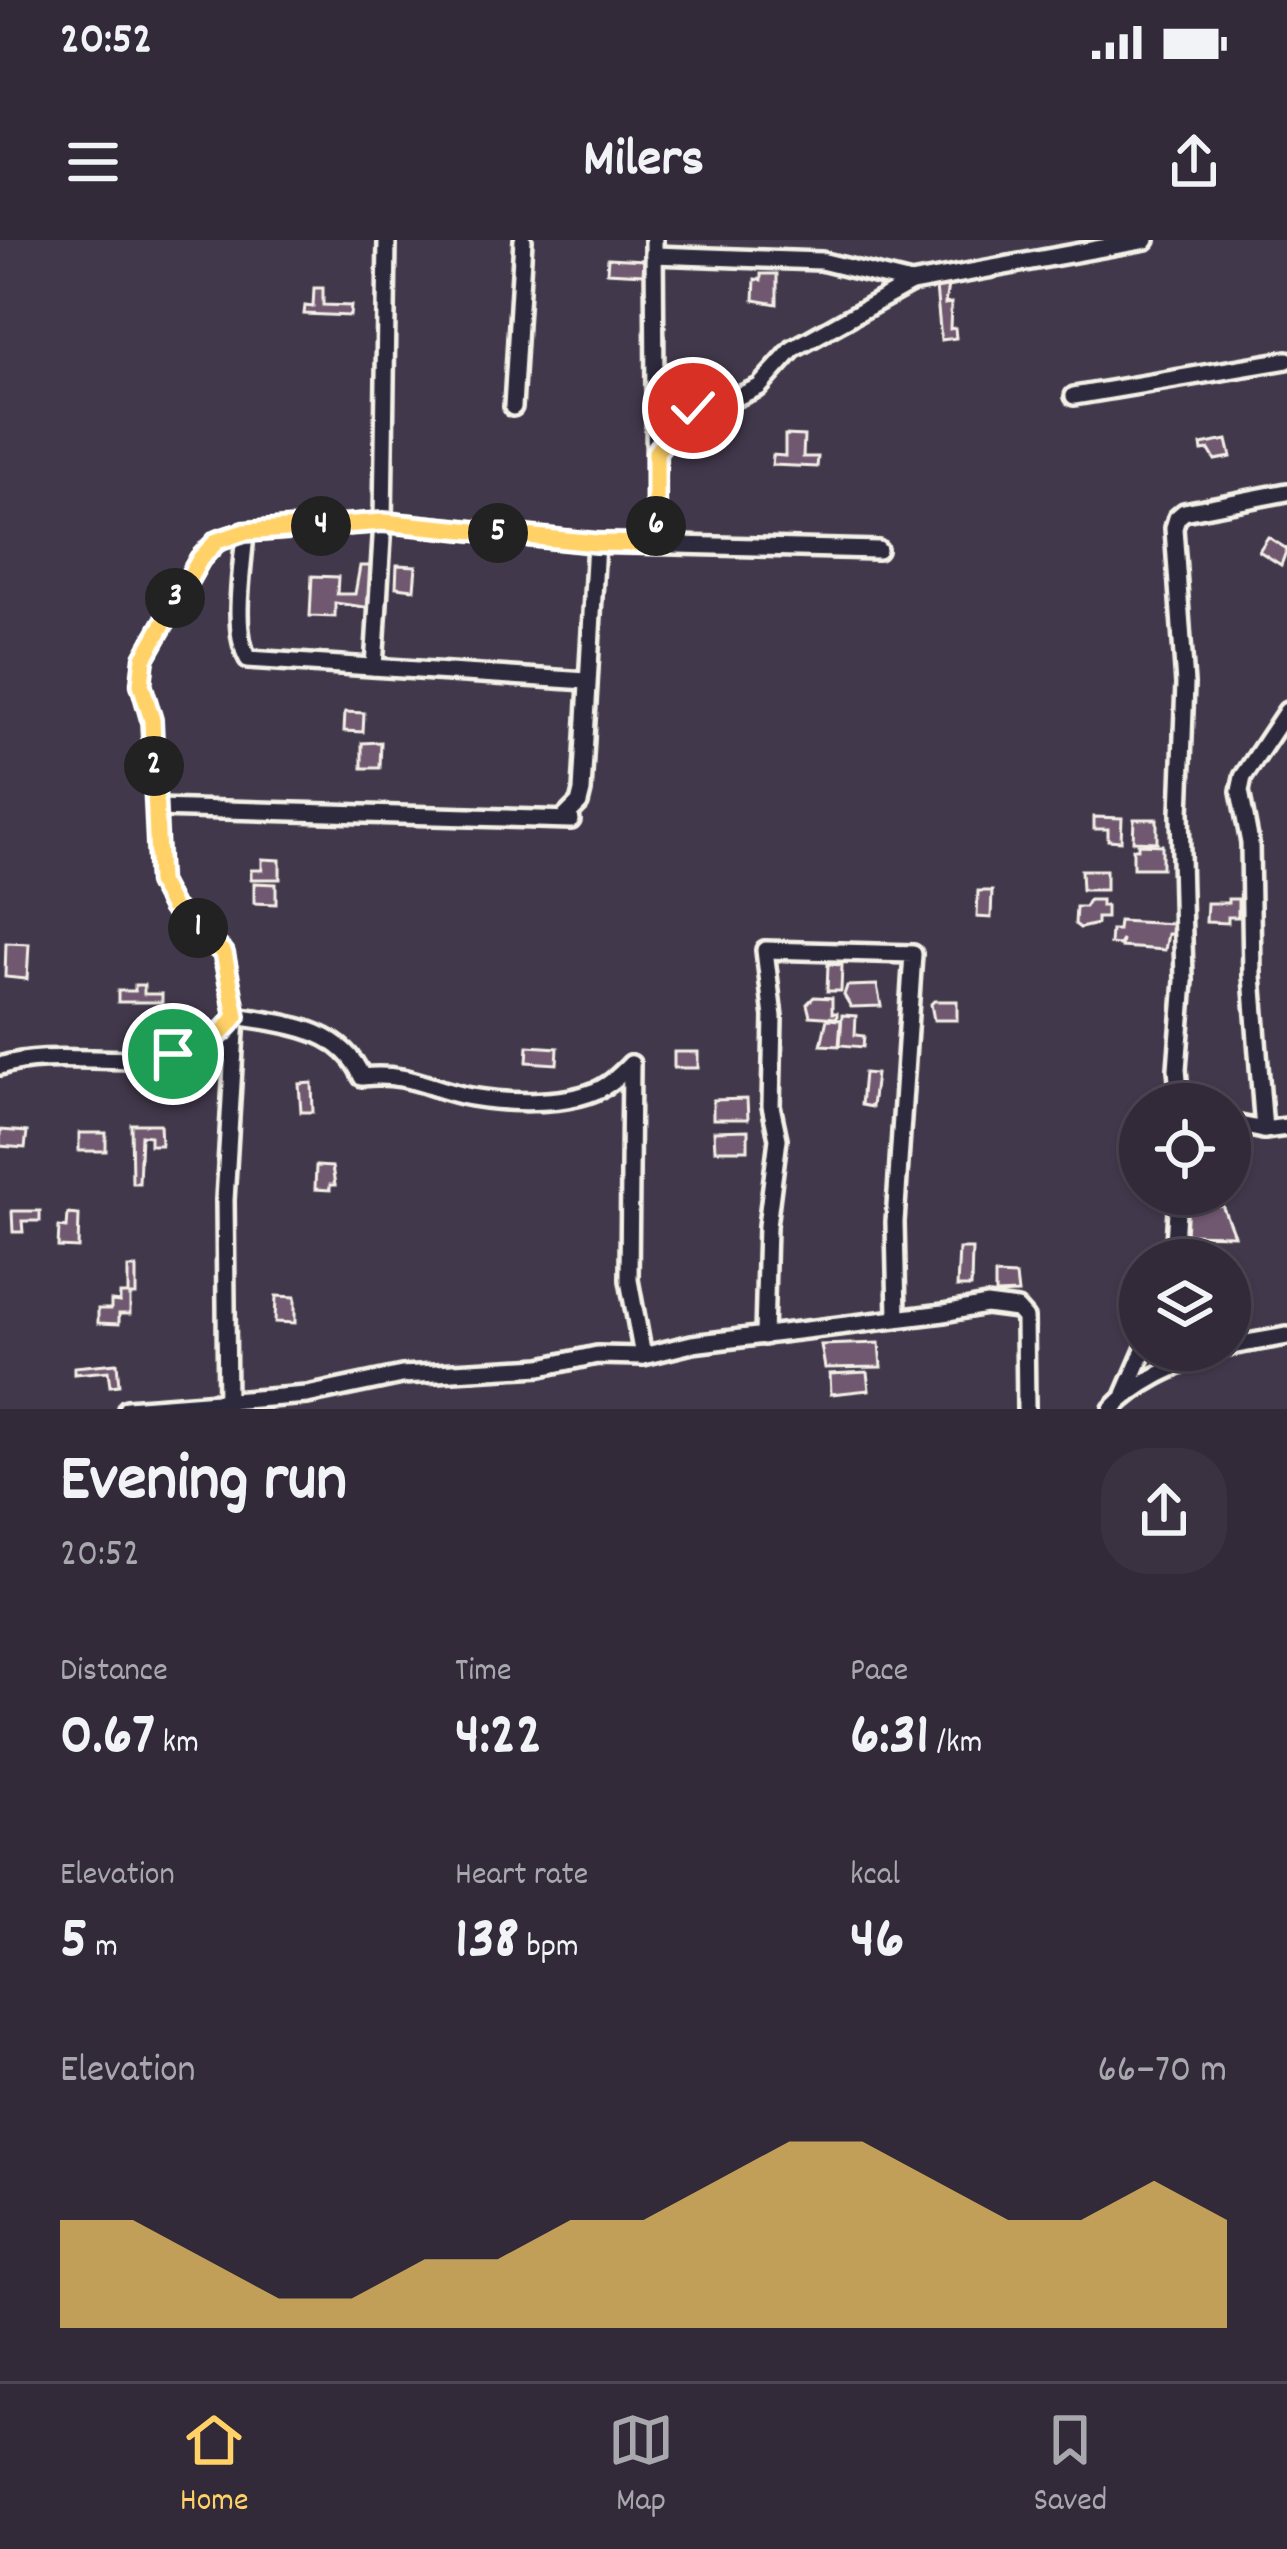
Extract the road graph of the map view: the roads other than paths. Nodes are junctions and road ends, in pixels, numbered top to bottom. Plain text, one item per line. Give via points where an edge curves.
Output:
1 (387, 240) edge
2 (524, 240) edge
3 (1146, 240) edge
4 (654, 248) edge
5 (911, 283) junction
6 (1287, 360) edge
7 (1074, 396) dead end
8 (513, 407) dead end
9 (656, 452) junction
10 (1287, 492) edge
11 (383, 522) junction
12 (244, 532) junction
13 (596, 543) junction
14 (656, 544) junction
15 (878, 550) dead end
16 (374, 667) junction
17 (586, 681) junction
18 (1287, 711) edge
19 (156, 808) junction
20 (236, 1016) junction
21 (0, 1066) edge
22 (1178, 1083) edge
23 (1251, 1127) edge
24 (1287, 1127) edge
25 (1264, 1130) junction
26 (897, 1317) junction
27 (764, 1336) junction
28 (1287, 1336) edge
29 (1251, 1342) edge
30 (643, 1356) junction
31 (1134, 1371) edge
32 (1165, 1371) edge
33 (1118, 1403) edge
34 (227, 1404) edge
35 (128, 1409) edge
36 (1026, 1409) edge

1 - 11 street
2 - 8 street
3 - 5 street
4 - 5 street via 821,261
4 - 9 street
5 - 9 street via 794,349 760,387 693,408
6 - 7 street
9 - 14 street
10 - 22 street via 1184,512 1174,528 1186,684
11 - 12 street
11 - 13 street
11 - 16 street
12 - 16 street via 240,626 248,659
12 - 19 street via 217,541 200,559 144,658
13 - 14 street
13 - 17 street
14 - 15 street
16 - 17 street
17 - 19 street via 582,791 566,816 571,820
18 - 25 street via 1240,791 1250,843
19 - 20 street via 159,882 172,907 224,953
20 - 21 street via 203,1047 173,1054
20 - 30 street via 315,1030 353,1057 362,1077 392,1074 469,1097 593,1093 631,1064 629,1280
20 - 34 street via 225,1200
23 - 25 street
24 - 25 street
26 - 27 street
26 - 27 street via 913,954 764,950 778,1139
26 - 36 street via 986,1304 1017,1309 1025,1323
27 - 30 street
28 - 29 street
30 - 34 street via 402,1376
31 - 33 street
32 - 33 street
34 - 35 street

